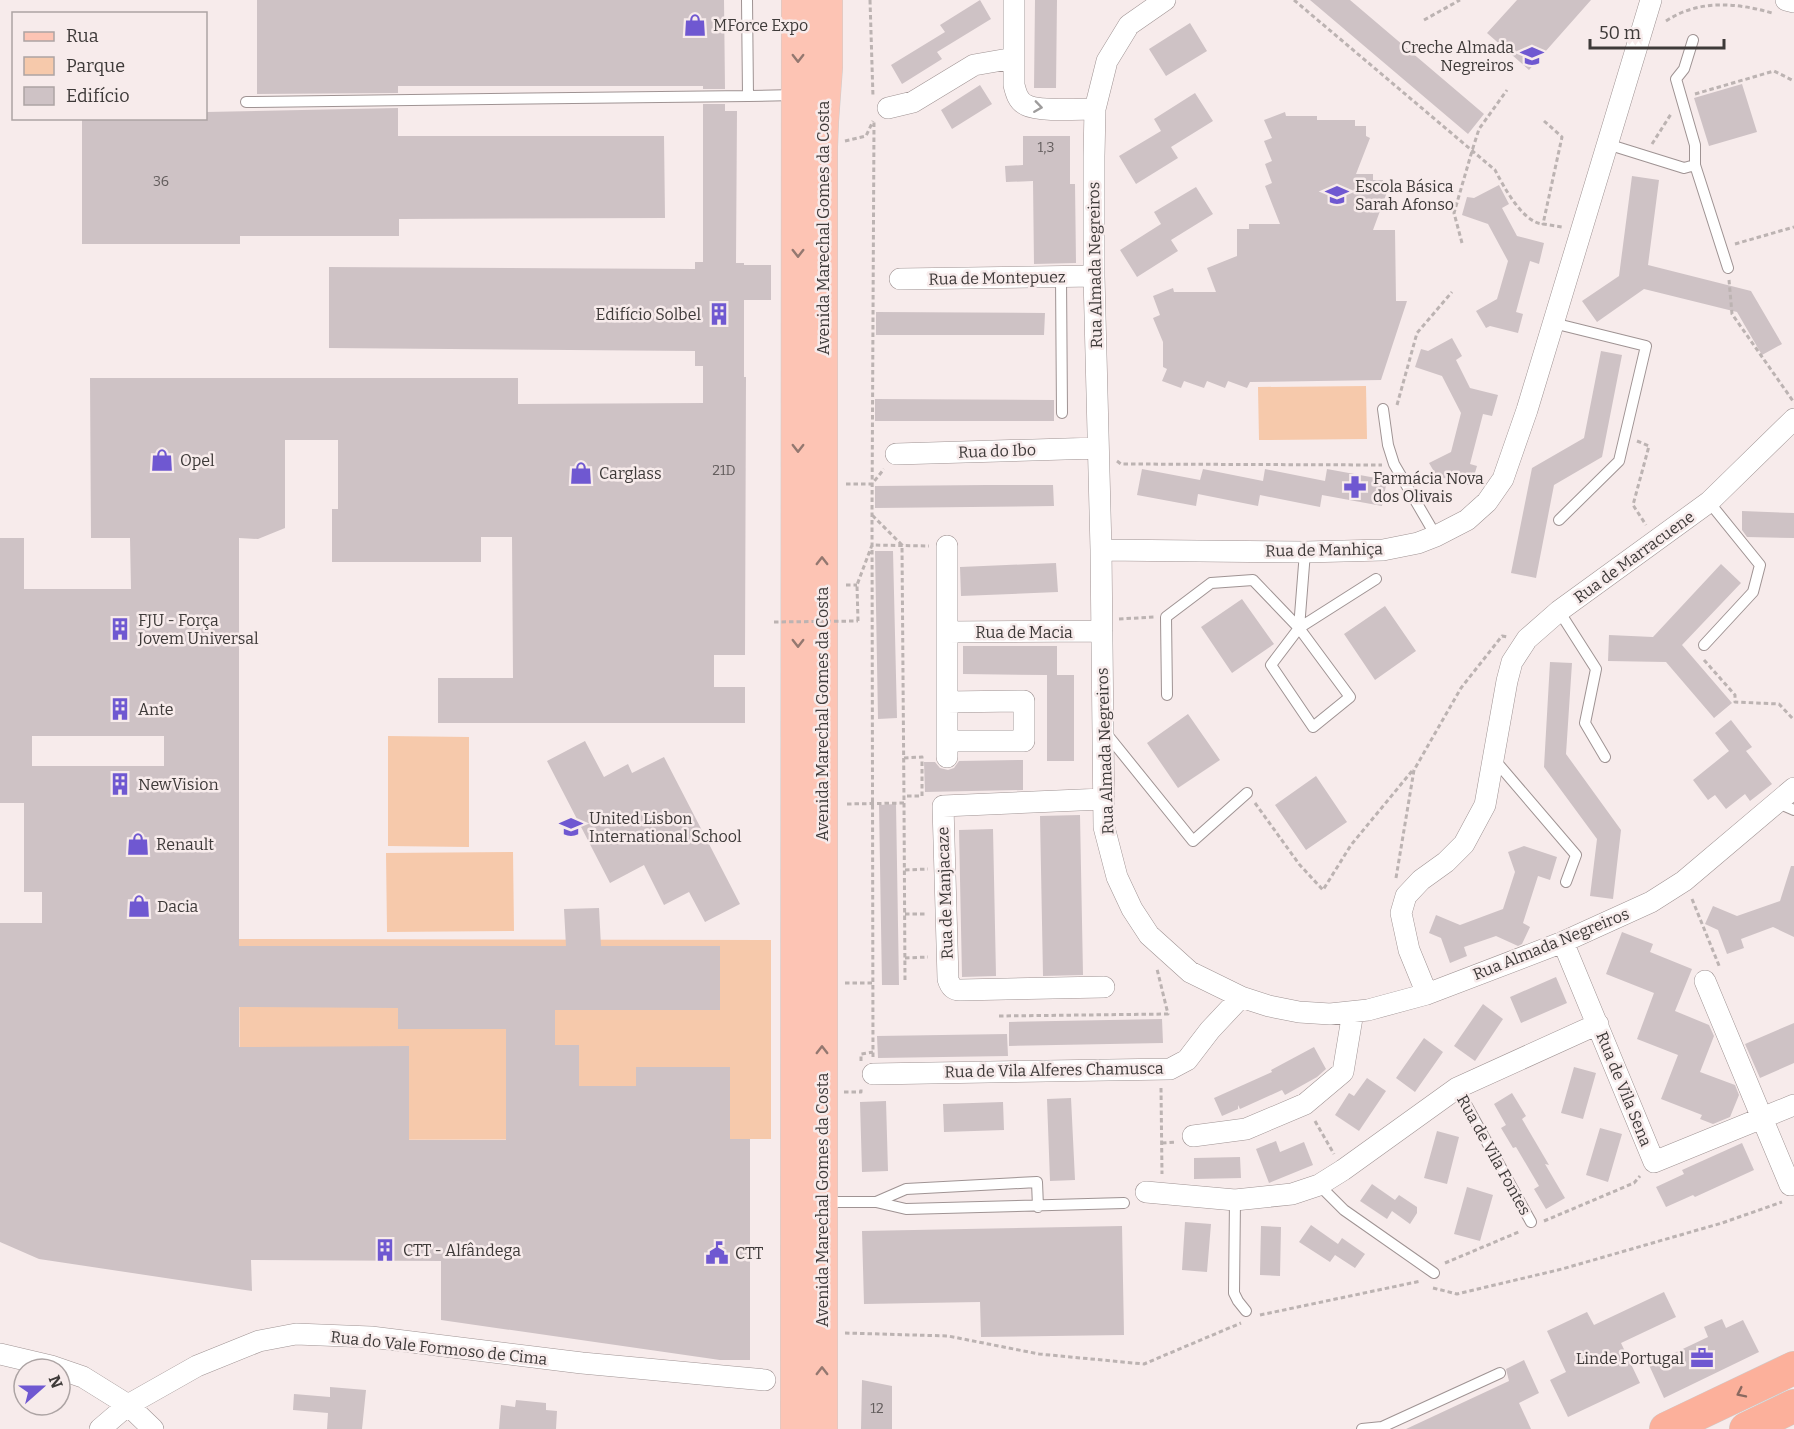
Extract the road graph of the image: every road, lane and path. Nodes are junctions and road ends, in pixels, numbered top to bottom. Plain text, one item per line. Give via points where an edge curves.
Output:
1 (747, 0) edge
2 (798, 0) edge
3 (826, 0) edge
4 (870, 0) edge
5 (1014, 0) edge
6 (1165, 0) edge
7 (1294, 0) edge
8 (1460, 0) edge
9 (1651, 0) edge
10 (1786, 0) edge
11 (1794, 2) edge
12 (1424, 20) dead end
13 (1693, 40) dead end
14 (1014, 58) junction
15 (1794, 81) edge
16 (1507, 90) dead end
17 (798, 95) junction
18 (747, 96) junction
19 (1681, 98) junction
20 (246, 102) dead end
21 (881, 103) joint
22 (1095, 109) junction
23 (1544, 121) dead end
24 (835, 143) dead end
25 (1607, 144) junction
26 (1472, 151) junction
27 (1644, 156) junction
28 (1695, 165) junction
29 (1543, 224) junction
30 (1565, 227) dead end
31 (1794, 227) edge
32 (1462, 243) dead end
33 (1722, 248) junction
34 (1728, 268) joint
35 (1094, 276) junction
36 (1061, 277) junction
37 (900, 279) dead end
38 (1452, 292) dead end
39 (1553, 323) junction
40 (1794, 402) edge
41 (1397, 407) dead end
42 (1383, 409) dead end
43 (1062, 413) dead end
44 (1794, 419) edge
45 (1625, 435) junction
46 (1098, 448) junction
47 (896, 454) joint
48 (1394, 464) junction
49 (822, 483) junction
50 (872, 484) junction
51 (1709, 502) junction
52 (872, 515) junction
53 (1559, 520) dead end
54 (1436, 536) junction
55 (1656, 540) junction
56 (872, 545) junction
57 (902, 545) junction
58 (947, 546) joint
59 (1101, 550) junction
60 (1305, 552) junction
61 (1376, 579) dead end
62 (846, 585) dead end
63 (857, 585) junction
64 (1559, 611) junction
65 (1166, 617) junction
66 (774, 622) dead end
67 (1102, 626) junction
68 (1299, 628) junction
69 (946, 632) junction
70 (1527, 639) junction
71 (1704, 645) joint
72 (1167, 695) dead end
73 (947, 702) junction
74 (1794, 720) edge
75 (1103, 729) junction
76 (1605, 757) dead end
77 (904, 758) junction
78 (1493, 758) junction
79 (1414, 770) junction
80 (1794, 788) edge
81 (1247, 793) joint
82 (904, 796) junction
83 (1103, 799) junction
84 (872, 803) junction
85 (904, 803) junction
86 (845, 804) dead end
87 (1786, 806) edge
88 (1566, 882) dead end
89 (1401, 913) junction
90 (1563, 942) junction
91 (947, 956) junction
92 (905, 958) junction
93 (1705, 981) dead end
94 (905, 982) dead end
95 (1104, 987) dead end
96 (1427, 994) junction
97 (1241, 997) junction
98 (1353, 1012) junction
99 (1598, 1024) junction
100 (1161, 1069) junction
101 (873, 1074) joint
102 (1457, 1088) junction
103 (1305, 1104) junction
104 (1794, 1105) edge
105 (1762, 1118) junction
106 (1193, 1136) dead end
107 (1343, 1170) junction
108 (1632, 1184) dead end
109 (1319, 1185) junction
110 (1789, 1192) joint
111 (1154, 1193) joint
112 (1235, 1200) junction
113 (822, 1202) junction
114 (876, 1202) junction
115 (1124, 1203) dead end
116 (1038, 1207) junction
117 (1531, 1225) junction
118 (1434, 1273) junction
119 (1422, 1281) junction
120 (1248, 1315) junction
121 (822, 1333) junction
122 (0, 1354) edge
123 (1794, 1368) edge
124 (1500, 1373) dead end
125 (765, 1380) dead end
126 (128, 1406) junction
127 (1794, 1406) edge
128 (100, 1429) edge
129 (153, 1429) edge
130 (797, 1429) edge
131 (821, 1429) edge
132 (1362, 1429) edge
133 (1666, 1429) edge
134 (1746, 1429) edge

1 - 18 lane
2 -> 17 main road, Avenida Marechal Gomes da Costa
3 - 49 main road, Avenida Marechal Gomes da Costa
4 - 21 path
5 - 14 street
6 - 22 street, Rua Almada Negreiros via 1129,25 1107,61
7 - 26 path
8 - 12 path
9 - 25 street, Rua de Manhiça
10 - 11 street
13 - 19 lane via 1684,69 1676,79
14 - 21 street via 974,65 913,102
14 -> 22 street via 1014,85 1024,104 1034,108
15 - 19 path via 1774,71
16 - 26 path via 1479,129
17 - 18 lane
17 -> 130 main road, Avenida Marechal Gomes da Costa
18 - 20 lane
19 - 27 path
19 - 28 lane via 1695,145
22 - 35 street, Rua Almada Negreiros
23 - 29 path via 1562,137
24 - 50 path via 866,135 874,120
25 - 27 lane
25 - 39 street, Rua de Manhiça
26 - 29 path via 1495,170 1512,201 1536,224
26 - 32 path via 1454,213
27 - 28 lane via 1684,168
28 - 33 lane
29 - 30 path
31 - 33 path
33 - 34 lane
34 - 40 path via 1732,314
35 - 36 street, Rua de Montepuez
35 - 46 street, Rua Almada Negreiros
36 - 37 street, Rua de Montepuez
36 - 43 lane
38 - 41 path via 1417,333
39 - 45 lane via 1646,346
39 - 54 street, Rua de Manhiça via 1503,479 1478,511
42 - 48 lane
44 - 51 street, Rua de Marracuene
45 - 53 lane via 1619,461
45 - 55 path via 1649,446 1633,505
46 - 47 street, Rua do Ibo
46 - 48 path via 1121,464
46 - 59 street, Rua Almada Negreiros
47 - 50 path
48 - 54 lane
49 - 50 path
113 -> 49 main road, Avenida Marechal Gomes da Costa
50 - 52 path
51 - 55 street, Rua de Marracuene
51 - 71 lane, Rua de Marracuene via 1760,566 1753,592
52 - 56 path
52 - 57 path
54 - 60 street, Rua de Manhiça via 1383,550
55 - 64 street, Rua de Marracuene
56 - 57 path
56 - 63 path
56 - 84 path
57 - 58 path
57 - 77 path
58 - 69 street
59 - 60 street, Rua de Manhiça
59 - 67 street, Rua Almada Negreiros
60 - 68 lane
61 - 68 lane
62 - 63 path
63 - 66 path, bridge via 858,621
64 - 70 street, Rua de Marracuene
64 - 76 lane, Rua de Marracuene via 1596,669 1585,723
65 - 67 path
65 - 68 lane via 1210,583 1253,580
65 - 72 lane
67 - 69 street, Rua de Macia
67 - 75 street, Rua Almada Negreiros
68 - 68 lane via 1350,698 1313,727 1271,665
69 - 73 street
70 - 78 street, Rua de Marracuene via 1512,662
70 - 79 path via 1503,636 1461,688
71 - 74 path via 1697,652 1735,695 1735,702 1779,704
73 - 73 street via 1024,701 1024,741 947,749
75 - 81 lane via 1193,841
75 - 83 street, Rua Almada Negreiros
77 - 82 path
77 - 82 path via 922,757 922,796
78 - 88 lane via 1576,855
78 - 89 street, Rua de Marracuene via 1485,805 1464,844 1406,896
79 - 81 path via 1351,845 1323,890
79 - 89 path via 1394,885
80 - 87 street, Rua Almada Negreiros
82 - 85 path
83 - 91 street, Rua de Manjacaze via 942,806
83 - 97 street, Rua Almada Negreiros via 1104,827 1117,877 1149,935 1190,972
84 - 85 path
84 - 86 path
84 - 101 path
85 - 92 path
87 - 90 street, Rua Almada Negreiros via 1652,902
89 - 96 street via 1409,950
90 - 96 street, Rua Almada Negreiros
90 - 99 street, Rua de Vila Sena
91 - 92 path
91 - 95 street, Rua de Manjacaze via 950,986 956,990
92 - 94 path
93 - 105 street
96 - 98 street, Rua Almada Negreiros
97 - 98 street, Rua Almada Negreiros via 1299,1012
97 - 100 street, Rua de Vila Alferes Chamusca via 1187,1060
98 - 103 street via 1343,1072
99 - 102 street, Rua de Vila Fontes
99 - 105 street, Rua de Vila Sena via 1654,1162
100 - 101 street, Rua de Vila Alferes Chamusca
100 - 111 path
102 - 107 street, Rua de Vila Fontes
102 - 117 lane, Rua de Vila Fontes
103 - 106 street via 1246,1129
103 - 107 path
104 - 105 street, Rua de Vila Sena
105 - 110 street
107 - 109 street, Rua de Vila Fontes
108 - 117 path
109 - 112 street, Rua de Vila Fontes via 1292,1194
109 - 118 lane via 1344,1210
110 - 119 path via 1722,1223 1572,1267 1457,1294 1425,1286
111 - 112 street, Rua de Vila Fontes
112 - 120 lane via 1234,1293
113 - 114 lane
113 - 121 main road, Avenida Marechal Gomes da Costa
114 - 116 lane via 906,1209
114 - 116 lane via 906,1189 1037,1182
115 - 116 lane
117 - 118 path via 1440,1265
118 - 119 path
119 - 120 path
120 - 121 path via 1144,1364 1039,1354 948,1336
131 -> 121 main road, Avenida Marechal Gomes da Costa
122 - 126 street via 83,1377
123 -> 133 highway
124 - 132 lane via 1382,1427
125 - 126 street, Rua do Vale Formoso de Cima via 371,1338 296,1334 259,1341 197,1366
126 - 128 street, Rua do Vale Formoso de Cima
126 - 129 street
127 - 134 highway

